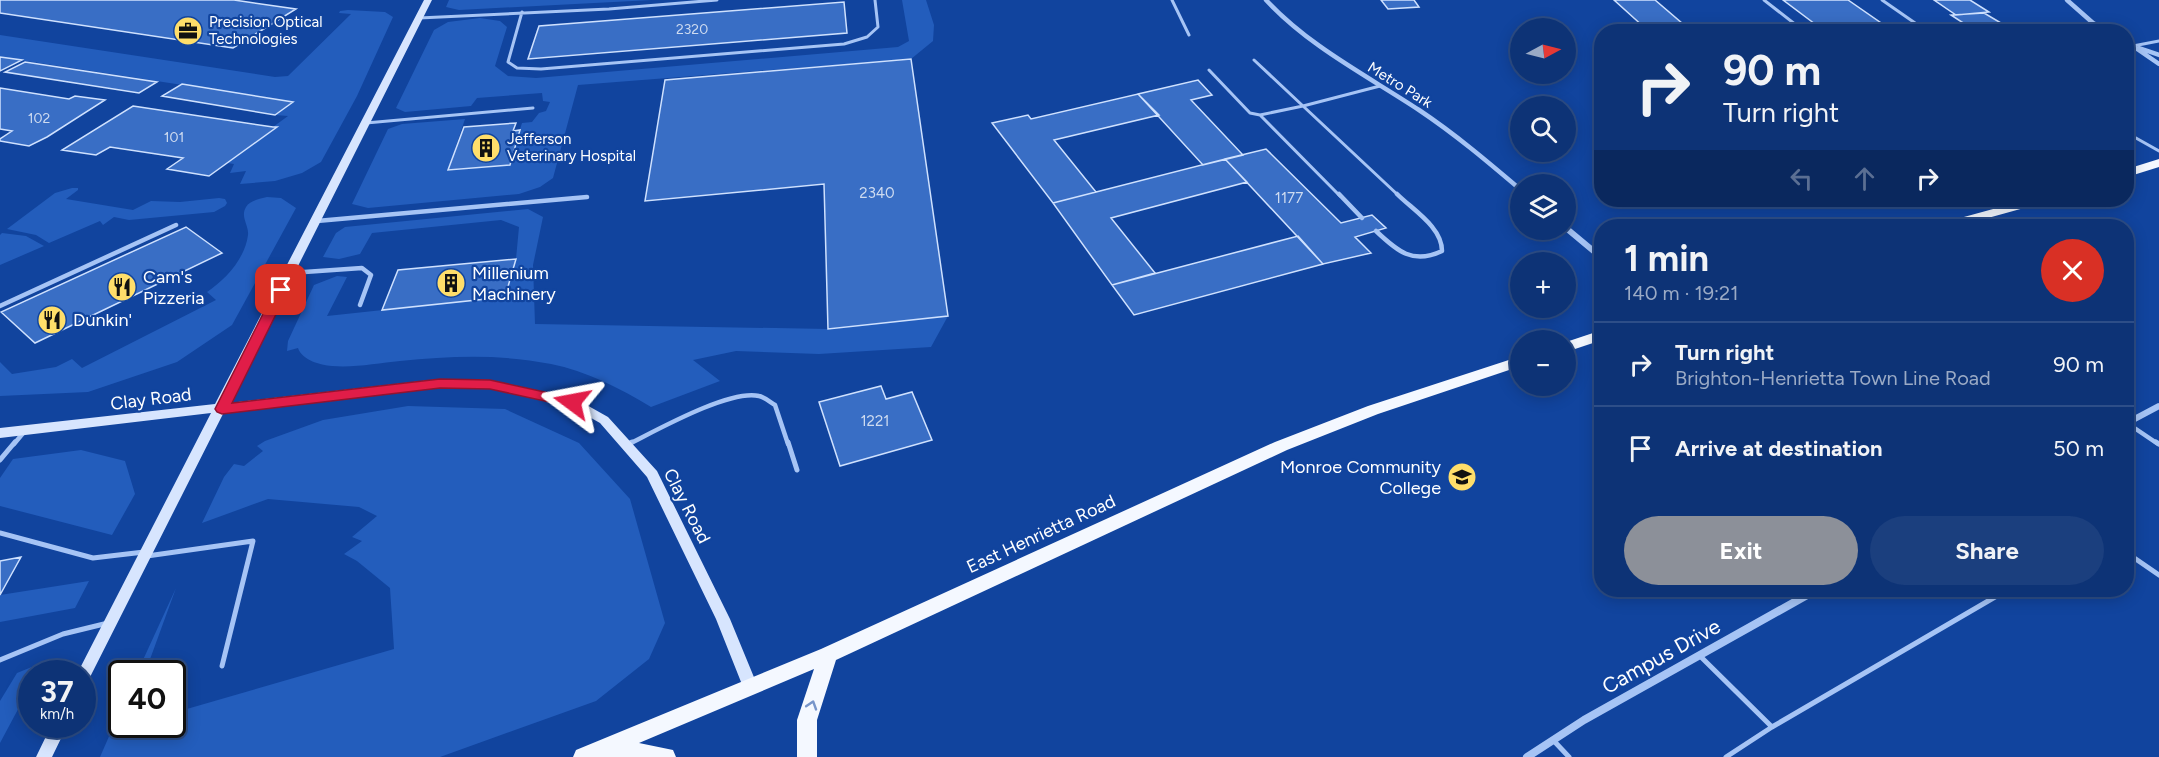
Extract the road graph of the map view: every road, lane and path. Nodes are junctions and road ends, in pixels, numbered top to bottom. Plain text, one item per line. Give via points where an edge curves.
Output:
1 (428, 0) edge
2 (717, 0) edge
3 (875, 0) edge
4 (1172, 0) edge
5 (1266, 0) edge
6 (1764, 0) edge
7 (1882, 0) edge
8 (2067, 0) edge
9 (522, 12) junction
10 (419, 18) junction
11 (1795, 24) edge
12 (1916, 24) edge
13 (2096, 24) edge
14 (1189, 35) dead end
15 (2159, 41) edge
16 (2134, 46) edge
17 (2134, 46) edge
18 (2134, 47) edge
19 (2159, 55) edge
20 (1254, 60) dead end
21 (2159, 64) edge
22 (1209, 70) dead end
23 (1380, 86) junction
24 (1303, 106) junction
25 (533, 108) dead end
26 (1260, 115) junction
27 (366, 123) junction
28 (2134, 137) edge
29 (2159, 151) edge
30 (2159, 163) edge
31 (2134, 171) edge
32 (1510, 181) edge
33 (587, 197) dead end
34 (2014, 207) edge
35 (1362, 218) dead end
36 (1972, 219) edge
37 (317, 221) junction
38 (176, 225) dead end
39 (1376, 231) dead end
40 (1576, 236) edge
41 (1594, 251) edge
42 (290, 273) junction
43 (360, 305) dead end
44 (0, 306) edge
45 (1594, 337) edge
46 (1576, 343) edge
47 (1510, 365) edge
48 (2159, 406) edge
49 (222, 409) junction
50 (2134, 419) edge
51 (2134, 428) edge
52 (24, 432) junction
53 (0, 433) edge
54 (2159, 444) edge
55 (626, 445) junction
56 (0, 460) edge
57 (797, 470) dead end
58 (0, 533) edge
59 (146, 554) junction
60 (2134, 558) edge
61 (2159, 575) edge
62 (1803, 597) edge
63 (1995, 597) edge
64 (110, 622) junction
65 (828, 655) junction
66 (1699, 655) junction
67 (0, 660) edge
68 (91, 660) edge
69 (222, 666) dead end
70 (750, 687) junction
71 (1772, 727) junction
72 (53, 738) edge
73 (1553, 740) junction
74 (610, 747) junction
75 (44, 757) edge
76 (583, 757) edge
77 (666, 757) edge
78 (807, 757) edge
79 (1527, 757) edge
80 (1569, 757) edge
81 (1726, 757) edge

1 - 10 street
2 - 9 lane
3 - 9 lane via 878,27 867,37 844,44 541,69 517,68 508,62
4 - 14 lane
5 - 23 street, Metro Park via 1313,42
6 - 11 lane
7 - 12 lane
8 - 13 street
9 - 10 lane
10 - 27 street
15 - 16 lane
17 - 19 street
18 - 21 street
20 - 24 lane
22 - 26 lane via 1250,113
23 - 24 lane
23 - 32 street, Metro Park via 1456,137
24 - 26 lane
24 - 39 lane via 1434,230 1442,241 1442,251 1418,259 1391,246
25 - 27 lane
26 - 35 lane
27 - 37 street
28 - 29 lane
30 - 31 main road
33 - 37 lane
34 - 36 main road
37 - 42 street
38 - 44 lane
40 - 41 street
42 - 43 lane via 362,268 371,275
42 - 49 street
45 - 46 main road
47 - 65 main road, East Henrietta Road via 1373,410 1281,446
48 - 50 street
49 - 52 street, Clay Road
49 - 55 street, Clay Road via 440,383 490,384 572,402 604,420
49 - 59 street
51 - 54 lane
52 - 53 street, Clay Road
52 - 56 lane
55 - 57 lane via 709,406 740,396 759,396 775,405
55 - 70 street, Clay Road via 652,474 723,619
58 - 59 lane via 93,558
59 - 64 street
59 - 69 lane via 253,542
60 - 61 lane
62 - 66 street, Campus Drive
63 - 71 lane
64 - 67 lane via 63,634
64 - 68 street
65 - 70 main road, East Henrietta Road
78 -> 65 main road via 807,720
66 - 71 lane
66 - 73 street, Campus Drive
70 - 74 main road, East Henrietta Road
71 - 81 lane
72 - 75 street
73 - 79 street, Campus Drive
73 - 80 lane
74 - 76 main road, East Henrietta Road
74 - 77 main road

